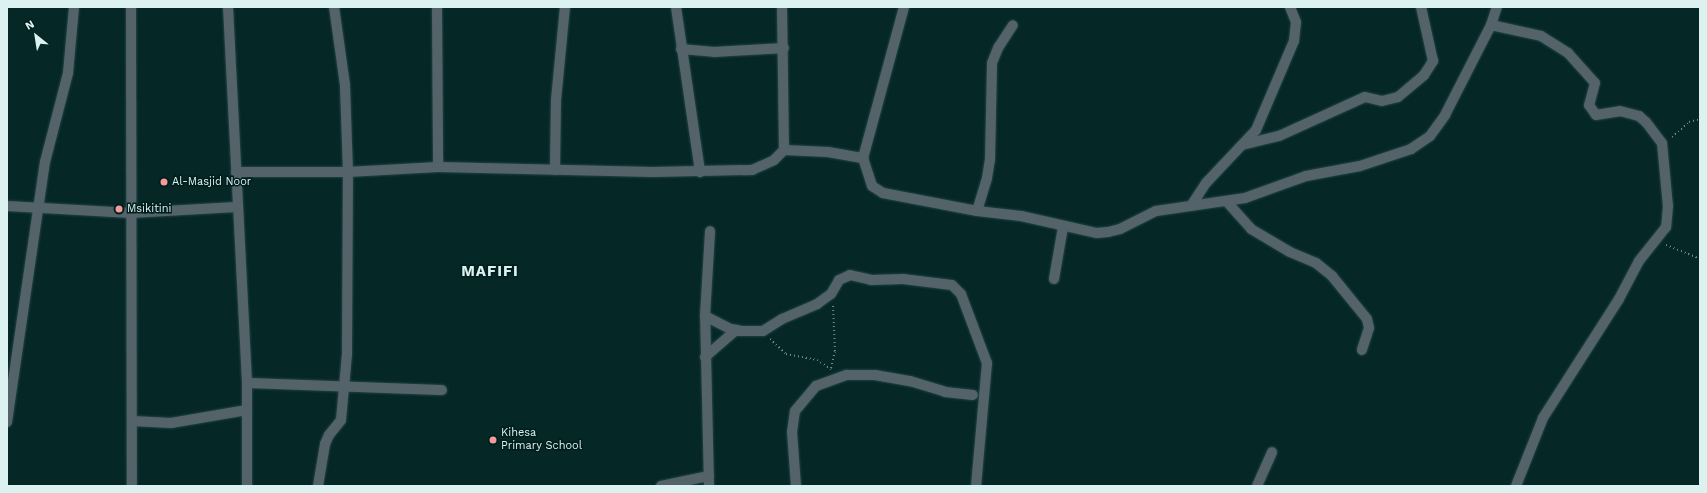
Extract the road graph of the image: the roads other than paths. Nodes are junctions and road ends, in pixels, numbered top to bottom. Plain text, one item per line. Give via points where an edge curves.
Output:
1 (74, 7) edge
2 (131, 7) edge
3 (228, 7) edge
4 (334, 7) edge
5 (437, 7) edge
6 (565, 7) edge
7 (676, 7) edge
8 (782, 7) edge
9 (904, 7) edge
10 (1290, 7) edge
11 (1421, 7) edge
12 (1497, 7) edge
13 (1013, 25) dead end
14 (1491, 25) junction
15 (784, 48) junction
16 (681, 49) junction
17 (1242, 146) junction
18 (784, 150) junction
19 (863, 158) junction
20 (438, 167) junction
21 (555, 170) junction
22 (236, 172) junction
23 (348, 172) junction
24 (700, 172) junction
25 (1226, 202) junction
26 (7, 206) edge
27 (1190, 206) junction
28 (39, 207) junction
29 (236, 207) junction
30 (977, 211) junction
31 (131, 214) junction
32 (1063, 227) junction
33 (710, 231) dead end
34 (1054, 279) dead end
35 (705, 316) junction
36 (738, 330) junction
37 (1362, 350) dead end
38 (705, 357) junction
39 (246, 383) junction
40 (345, 386) junction
41 (442, 390) dead end
42 (973, 395) dead end
43 (247, 410) junction
44 (132, 421) junction
45 (7, 422) edge
46 (1272, 452) dead end
47 (709, 481) edge
48 (132, 486) edge
49 (247, 486) edge
50 (318, 486) edge
51 (661, 486) edge
52 (796, 486) edge
53 (976, 486) edge
54 (1257, 486) edge
55 (1516, 486) edge

1 - 28 street via 68,73 48,149
2 - 31 street
3 - 22 street
4 - 23 street via 343,60
5 - 20 street
6 - 21 street via 556,100
7 - 16 street
8 - 15 street
9 - 19 street via 893,39
10 - 17 street via 1296,22 1294,41 1256,130
11 - 17 street via 1433,61 1424,75 1403,93 1388,101 1365,97 1279,136
12 - 14 street
13 - 30 street via 998,48 992,63 990,160 988,178
14 - 25 street via 1445,116 1423,141 1389,158 1306,176 1255,195
14 - 55 street via 1541,36 1556,43 1575,59 1595,83 1589,105 1593,113 1599,115 1620,111 1639,116 1662,143 1668,217 1666,227 1639,261 1619,299 1543,418
15 - 16 street via 714,52
15 - 18 street
16 - 24 street
17 - 27 street via 1206,183
18 - 19 street via 828,152
18 - 24 street via 774,160 752,170
19 - 30 street via 875,189
20 - 21 street
20 - 23 street
21 - 24 street
22 - 23 street
22 - 29 street
23 - 40 street
25 - 27 street
25 - 37 street via 1251,229 1290,252 1316,263 1332,276 1367,319 1369,328
26 - 28 street
27 - 32 street via 1156,211 1120,229 1108,232 1097,233
28 - 31 street
28 - 45 street
29 - 31 street
29 - 39 street
30 - 32 street via 1021,216
31 - 44 street
32 - 34 street
33 - 35 street
35 - 36 street via 730,329
35 - 38 street
36 - 38 street
36 - 53 street via 760,332 817,304 831,294 839,280 853,275 871,280 903,279 952,285 961,294 986,363
38 - 47 street via 710,428
39 - 40 street
39 - 43 street
40 - 41 street
40 - 50 street via 341,420 325,444
42 - 52 street via 945,392 910,381 875,375 830,374 795,411 792,432
43 - 44 street via 171,423
43 - 49 street
44 - 48 street
46 - 54 street
47 - 51 street

